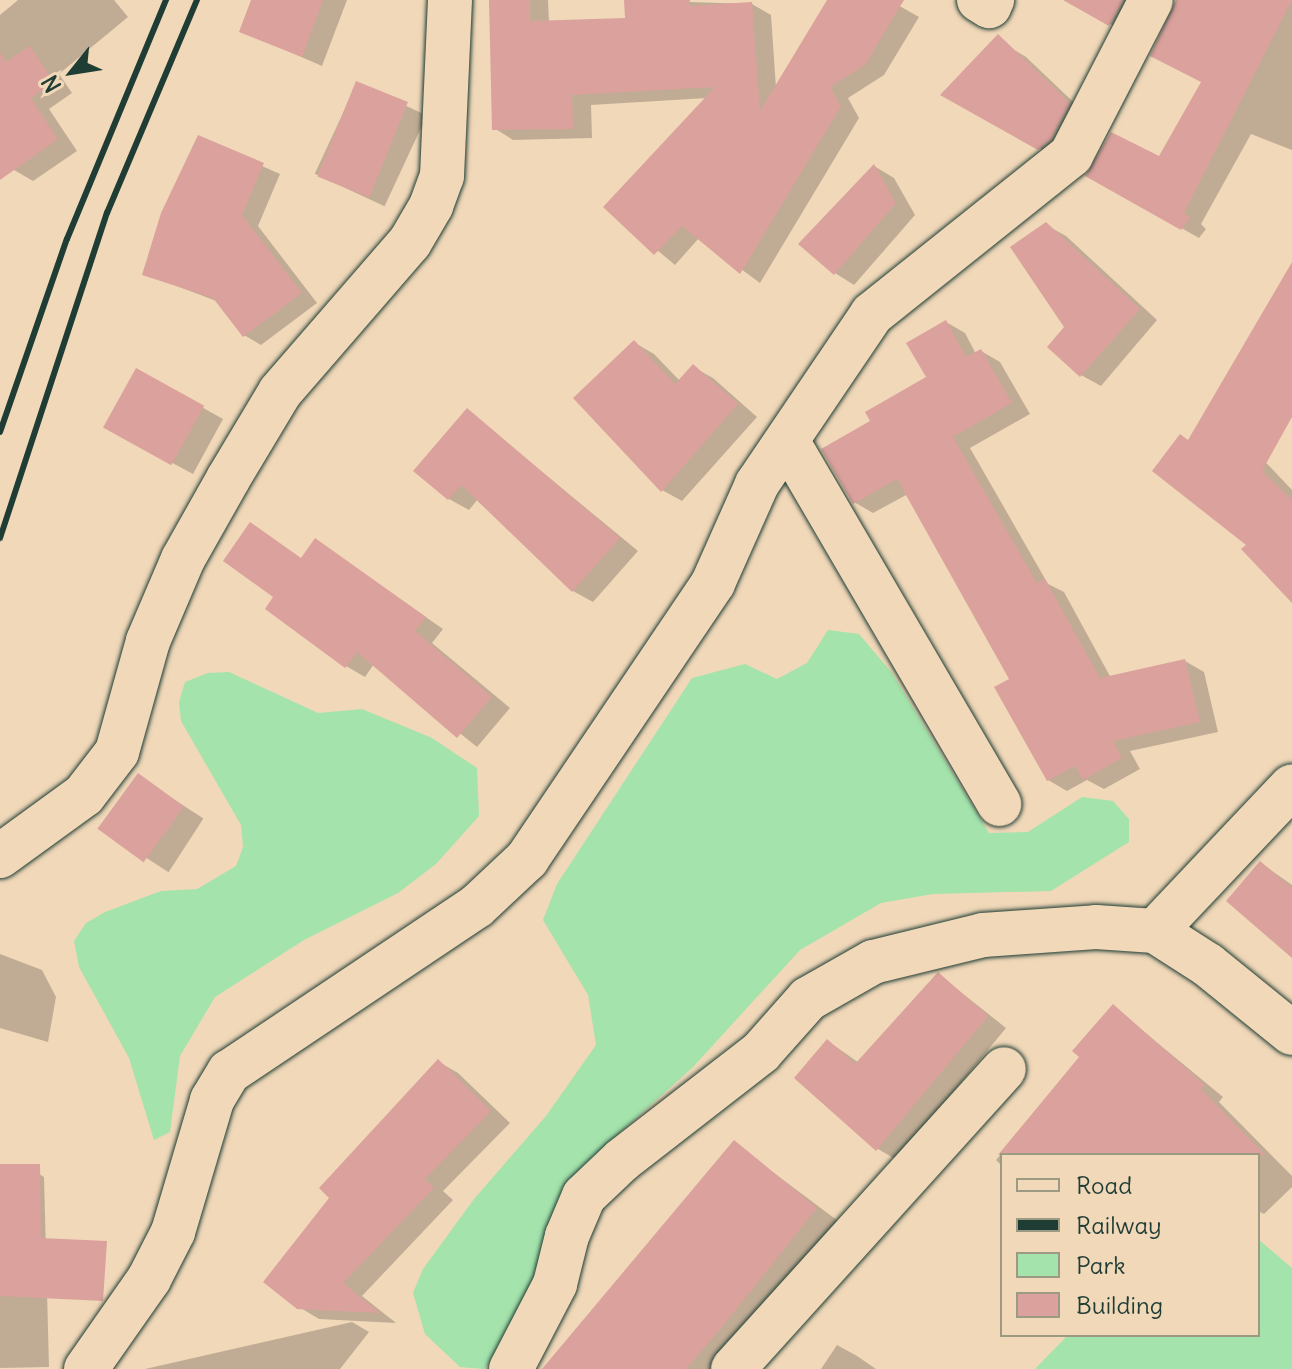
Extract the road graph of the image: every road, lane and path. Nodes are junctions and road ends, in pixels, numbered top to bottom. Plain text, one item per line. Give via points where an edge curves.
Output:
1 (450, 0) edge
2 (979, 0) edge
3 (992, 0) edge
4 (1151, 0) edge
5 (789, 444) junction
6 (1292, 786) edge
7 (999, 804) dead end
8 (0, 856) edge
9 (1155, 931) junction
10 (1292, 1033) edge
11 (1004, 1069) dead end
12 (86, 1369) edge
13 (511, 1369) edge
14 (733, 1369) edge

1 - 8 street via 443,160 431,206 410,242 280,392 221,492 183,559 148,641 117,752 84,795
2 - 3 street via 989,6
4 - 5 street via 1071,155 872,314
5 - 7 street
5 - 12 street via 757,484 713,583 527,859 477,906 229,1072 212,1100 173,1232 149,1279
6 - 9 street
9 - 10 street via 1208,965
9 - 13 street via 1096,927 983,935 873,962 808,999 761,1052 584,1196 555,1284
11 - 14 street

